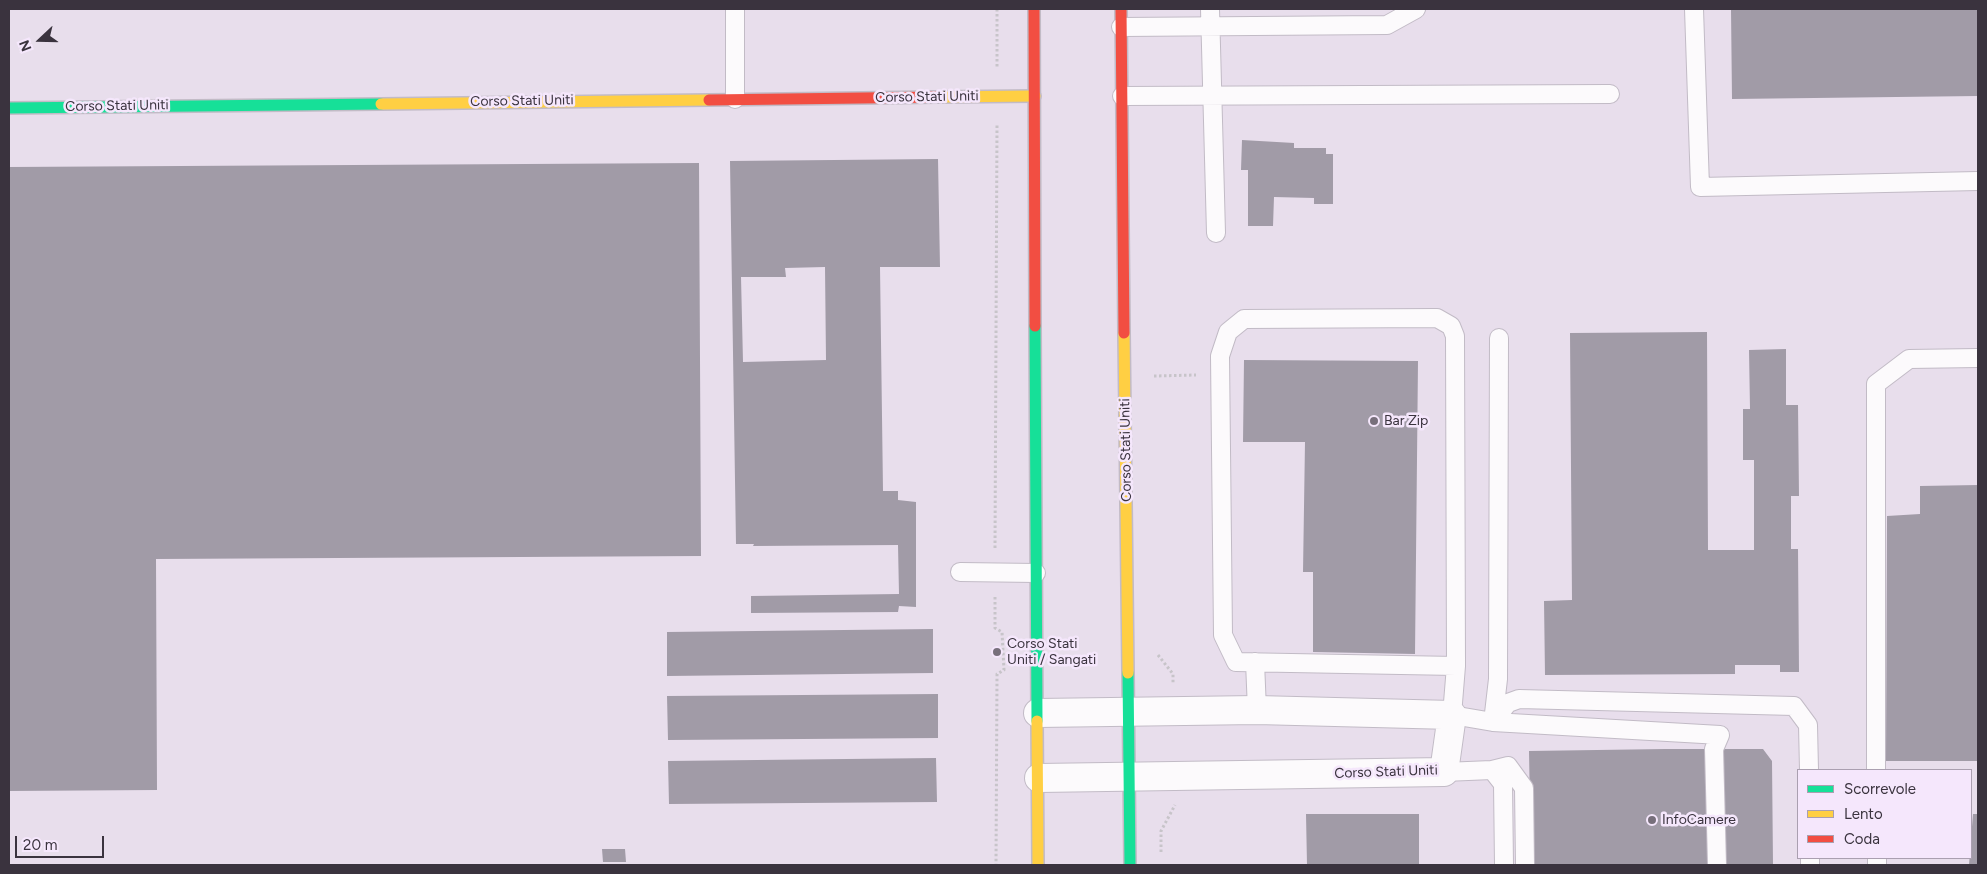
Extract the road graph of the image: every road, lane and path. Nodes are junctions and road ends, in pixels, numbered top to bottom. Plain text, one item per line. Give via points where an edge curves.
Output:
1 (735, 9) edge
2 (997, 9) edge
3 (1034, 9) edge
4 (1121, 9) edge
5 (1210, 9) edge
6 (1416, 9) edge
7 (1694, 9) edge
8 (1210, 26) junction
9 (1121, 27) junction
10 (997, 73) dead end
11 (1212, 94) junction
12 (1610, 94) dead end
13 (1035, 96) junction
14 (1122, 96) junction
15 (735, 99) junction
16 (9, 108) edge
17 (997, 125) dead end
18 (1978, 181) edge
19 (1216, 233) dead end
20 (1499, 338) dead end
21 (1978, 358) edge
22 (1220, 375) junction
23 (1154, 376) dead end
24 (995, 550) dead end
25 (960, 572) dead end
26 (1036, 573) junction
27 (995, 596) dead end
28 (1255, 662) junction
29 (1456, 666) junction
30 (1257, 710) junction
31 (1130, 712) junction
32 (1038, 714) junction
33 (1452, 715) junction
34 (1492, 722) junction
35 (1809, 769) edge
36 (1876, 769) edge
37 (1492, 770) junction
38 (1444, 772) junction
39 (1130, 777) junction
40 (1039, 778) junction
41 (1175, 807) dead end
42 (1161, 857) dead end
43 (996, 865) edge
44 (1038, 865) edge
45 (1130, 865) edge
46 (1504, 865) edge
47 (1525, 865) edge
48 (1716, 865) edge

1 - 15 lane
2 - 10 path
3 - 13 main road
4 - 9 main road, Corso Stati Uniti
5 - 8 lane
6 - 8 lane via 1387,25
7 - 18 lane via 1700,187
8 - 9 lane
8 - 11 lane
9 - 14 main road, Corso Stati Uniti
11 - 12 lane
11 - 14 lane
11 - 19 lane
13 - 15 main road, Corso Stati Uniti
13 - 26 main road
14 - 31 main road, Corso Stati Uniti
15 - 16 main road, Corso Stati Uniti
17 - 24 path
20 - 34 lane via 1498,679
21 - 36 lane via 1909,359 1876,384
22 - 23 path
22 - 28 lane via 1223,634 1236,662
22 - 29 lane via 1220,356 1228,332 1244,319 1437,318 1451,326 1455,336
25 - 26 lane
26 - 32 main road
27 - 43 path via 995,628 1002,632 1004,670 997,674
28 - 29 lane
28 - 30 lane
29 - 33 lane
30 - 31 street
30 - 33 street
31 - 32 street
31 - 39 main road, Corso Stati Uniti
32 - 40 main road
33 - 34 lane
33 - 38 street, Corso Stati Uniti
34 - 35 lane via 1508,703 1519,699 1794,706 1808,725
34 - 48 lane via 1720,735 1714,749
37 - 38 lane
37 - 46 lane via 1503,784
37 - 47 lane via 1508,766 1524,788
38 - 39 street, Corso Stati Uniti
39 - 40 street, Corso Stati Uniti
39 - 45 main road, Corso Stati Uniti
40 - 44 main road
41 - 42 path via 1162,831

